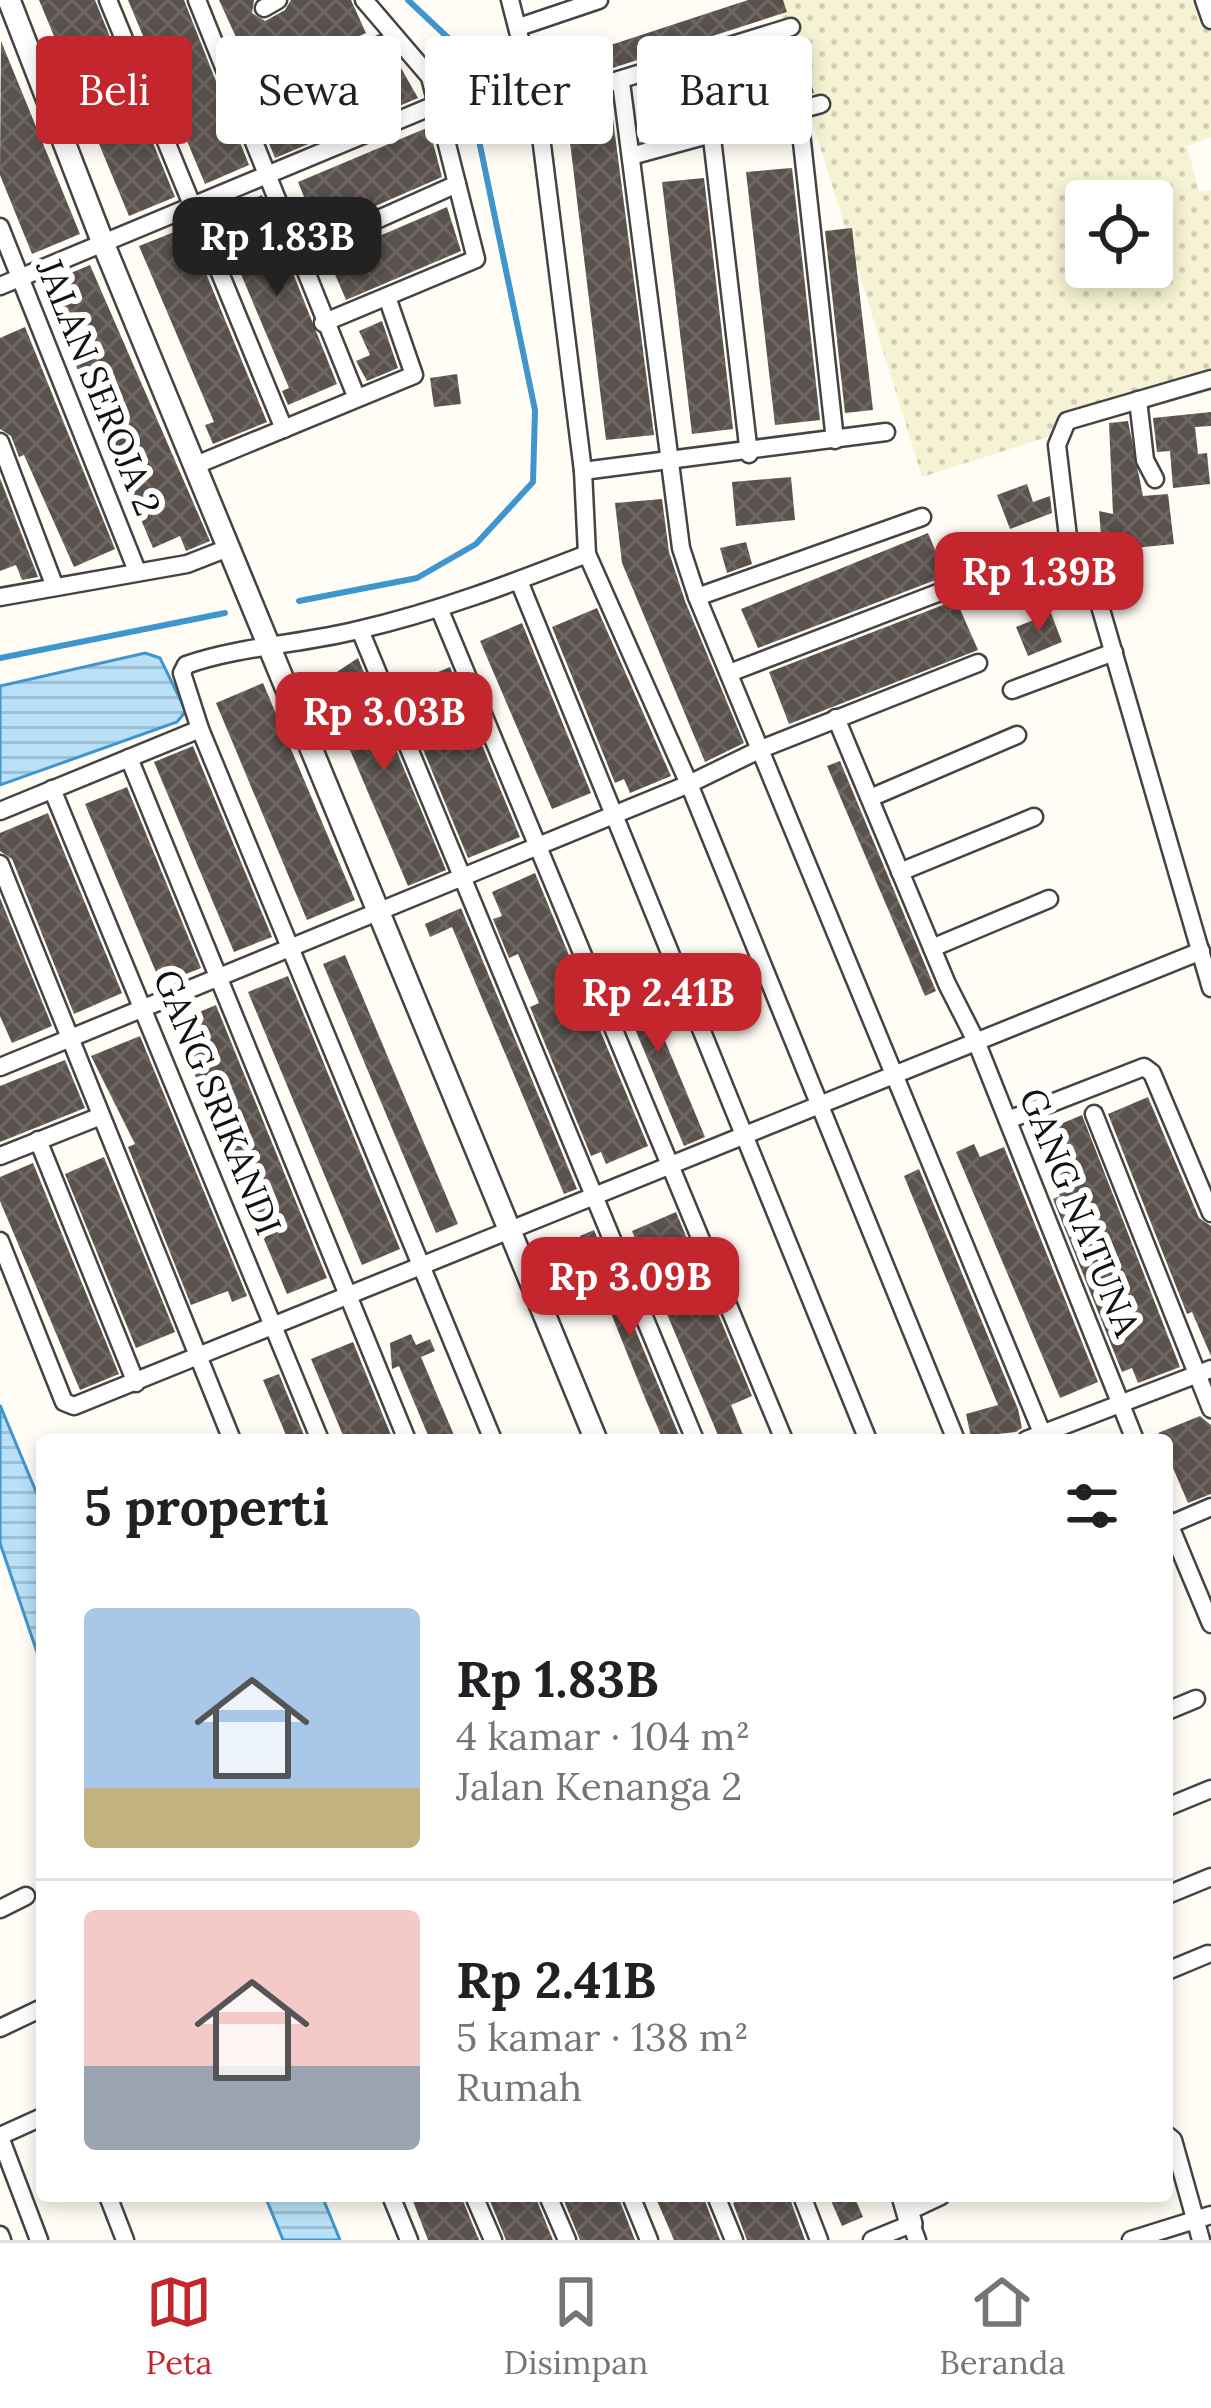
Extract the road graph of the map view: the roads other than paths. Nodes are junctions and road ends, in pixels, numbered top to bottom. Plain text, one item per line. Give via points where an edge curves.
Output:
1 (9, 0) edge
2 (108, 0) edge
3 (197, 0) edge
4 (364, 0) edge
5 (510, 0) edge
6 (597, 0) edge
7 (1204, 0) edge
8 (1211, 20) edge
9 (519, 27) junction
10 (791, 27) dead end
11 (393, 36) edge
12 (521, 36) edge
13 (401, 46) edge
14 (216, 48) edge
15 (425, 72) edge
16 (621, 82) junction
17 (613, 84) edge
18 (821, 104) dead end
19 (812, 106) edge
20 (425, 109) edge
21 (254, 144) edge
22 (446, 144) edge
23 (542, 144) edge
24 (685, 144) edge
25 (713, 144) edge
26 (802, 144) edge
27 (632, 156) junction
28 (266, 175) junction
29 (457, 184) junction
30 (190, 203) junction
31 (0, 227) edge
32 (103, 243) junction
33 (300, 254) junction
34 (21, 279) junction
35 (0, 286) edge
36 (387, 297) junction
37 (323, 323) junction
38 (1211, 379) edge
39 (356, 396) junction
40 (1138, 400) junction
41 (284, 429) junction
42 (886, 432) dead end
43 (835, 440) junction
44 (0, 442) edge
45 (749, 454) junction
46 (666, 462) junction
47 (196, 465) junction
48 (583, 471) junction
49 (1155, 479) dead end
50 (922, 517) dead end
51 (228, 548) junction
52 (587, 554) junction
53 (137, 571) junction
54 (519, 581) junction
55 (961, 584) dead end
56 (55, 587) junction
57 (0, 597) edge
58 (697, 597) junction
59 (439, 608) junction
60 (360, 630) junction
61 (271, 650) junction
62 (1114, 652) junction
63 (978, 663) dead end
64 (732, 672) junction
65 (1012, 690) dead end
66 (836, 718) junction
67 (200, 729) junction
68 (1017, 735) dead end
69 (761, 748) junction
70 (129, 758) junction
71 (689, 784) junction
72 (52, 789) junction
73 (870, 798) junction
74 (0, 811) edge
75 (612, 813) junction
76 (1034, 817) dead end
77 (536, 845) junction
78 (0, 864) edge
79 (900, 872) junction
80 (463, 876) junction
81 (1049, 899) dead end
82 (378, 914) junction
83 (290, 945) junction
84 (932, 948) junction
85 (1201, 951) junction
86 (218, 975) junction
87 (1211, 988) edge
88 (146, 1008) junction
89 (71, 1038) junction
90 (976, 1041) junction
91 (0, 1046) edge
92 (4, 1066) edge
93 (895, 1073) junction
94 (822, 1104) junction
95 (1094, 1114) dead end
96 (100, 1116) junction
97 (1008, 1120) junction
98 (746, 1134) junction
99 (38, 1140) junction
100 (0, 1156) edge
101 (669, 1164) junction
102 (595, 1198) junction
103 (1211, 1213) edge
104 (508, 1233) junction
105 (0, 1241) edge
106 (422, 1265) junction
107 (348, 1295) junction
108 (273, 1327) junction
109 (199, 1358) junction
110 (1204, 1372) edge
111 (136, 1383) junction
112 (1122, 1407) junction
113 (1211, 1409) edge
114 (230, 1434) edge
115 (318, 1434) edge
116 (405, 1434) edge
117 (491, 1434) edge
118 (593, 1434) edge
119 (693, 1434) edge
120 (782, 1434) edge
121 (866, 1434) edge
122 (954, 1434) edge
123 (1036, 1434) edge
124 (1049, 1434) edge
125 (1133, 1434) edge
126 (1211, 1507) edge
127 (1173, 1520) edge
128 (1173, 1534) edge
129 (1211, 1624) edge
130 (1196, 1700) dead end
131 (1173, 1709) edge
132 (1211, 1789) edge
133 (1173, 1805) edge
134 (1211, 1877) edge
135 (1173, 1893) edge
136 (26, 1896) dead end
137 (0, 1909) edge
138 (1208, 1954) dead end
139 (1173, 1969) edge
140 (36, 2011) edge
141 (0, 2029) edge
142 (36, 2119) edge
143 (0, 2137) edge
144 (1173, 2139) edge
145 (110, 2202) edge
146 (393, 2202) edge
147 (477, 2202) edge
148 (551, 2202) edge
149 (633, 2202) edge
150 (718, 2202) edge
151 (804, 2202) edge
152 (1203, 2216) edge
153 (910, 2218) edge
154 (40, 2240) edge
155 (125, 2240) edge
156 (409, 2240) edge
157 (493, 2240) edge
158 (567, 2240) edge
159 (649, 2240) edge
160 (734, 2240) edge
161 (819, 2240) edge
162 (872, 2240) edge
163 (1131, 2240) edge
164 (1201, 2240) edge

1 - 32 street
2 - 30 street
3 - 14 street
4 - 11 street
5 - 9 street
6 - 9 street
7 - 8 street
9 - 12 street
10 - 16 street
13 - 15 street
16 - 17 street
16 - 27 street
18 - 19 street
20 - 28 street
21 - 28 street
22 - 29 street
23 - 48 street
24 - 27 street
25 - 45 street
26 - 43 street
27 - 46 street
28 - 30 street
28 - 33 street
29 - 33 street
29 - 36 street via 473,265
30 - 32 street
30 - 41 street
31 - 34 street, JALAN SEROJA 2
32 - 34 street
32 - 47 street
33 - 37 street
34 - 35 street
34 - 53 street, JALAN SEROJA 2
36 - 37 street
36 - 39 street via 414,375
37 - 39 street
38 - 40 street
39 - 41 street
40 - 49 street via 1144,460
40 - 62 street via 1067,422 1057,445 1069,545 1095,589
41 - 47 street
42 - 43 street
43 - 45 street
44 - 56 street
45 - 46 street
46 - 48 street
46 - 58 street
47 - 51 street
48 - 52 street
50 - 58 street
51 - 53 street
51 - 61 street
52 - 54 street
52 - 71 street
53 - 56 street
54 - 59 street
54 - 75 street
55 - 64 street
56 - 57 street
58 - 64 street
59 - 60 street
59 - 77 street
60 - 61 street
60 - 80 street
61 - 67 street via 186,665
61 - 82 street
62 - 65 street
62 - 85 street
63 - 66 street
64 - 69 street
66 - 69 street
66 - 73 street, GANG NATUNA
67 - 70 street
67 - 83 street
68 - 73 street
69 - 71 street
69 - 93 street
70 - 72 street
70 - 86 street
71 - 75 street
71 - 94 street
72 - 74 street
72 - 88 street, GANG SRIKANDI
73 - 79 street, GANG NATUNA
75 - 77 street
75 - 98 street
76 - 79 street
77 - 80 street
77 - 101 street
78 - 89 street
79 - 84 street, GANG NATUNA
80 - 82 street
80 - 102 street
81 - 84 street
82 - 83 street
82 - 104 street
83 - 86 street
83 - 106 street
84 - 90 street, GANG NATUNA
85 - 87 street
85 - 90 street
86 - 88 street
86 - 107 street
88 - 89 street
88 - 108 street, GANG SRIKANDI
89 - 92 street
89 - 96 street
90 - 93 street
90 - 97 street, GANG NATUNA
91 - 92 street
93 - 94 street
93 - 123 street
94 - 98 street
94 - 122 street
95 - 110 street
96 - 99 street
96 - 109 street
97 - 103 street via 1144,1067
97 - 112 street, GANG NATUNA
98 - 101 street
98 - 121 street
99 - 100 street
99 - 111 street
101 - 102 street
101 - 120 street
102 - 104 street
102 - 119 street
104 - 106 street
104 - 118 street
105 - 111 street via 64,1402 74,1406
106 - 107 street
106 - 117 street
107 - 108 street
107 - 116 street
108 - 109 street
108 - 115 street, GANG SRIKANDI
109 - 111 street
109 - 114 street
110 - 112 street
110 - 113 street
112 - 124 street
112 - 125 street, GANG NATUNA
126 - 127 street
128 - 129 street
130 - 131 street
132 - 133 street
134 - 135 street
136 - 137 street
138 - 139 street
140 - 141 street
142 - 143 street
143 - 154 street
144 - 152 street
145 - 155 street
146 - 156 street
147 - 157 street
148 - 158 street
149 - 159 street
150 - 160 street
151 - 161 street
152 - 163 street
152 - 164 street
153 - 162 street

